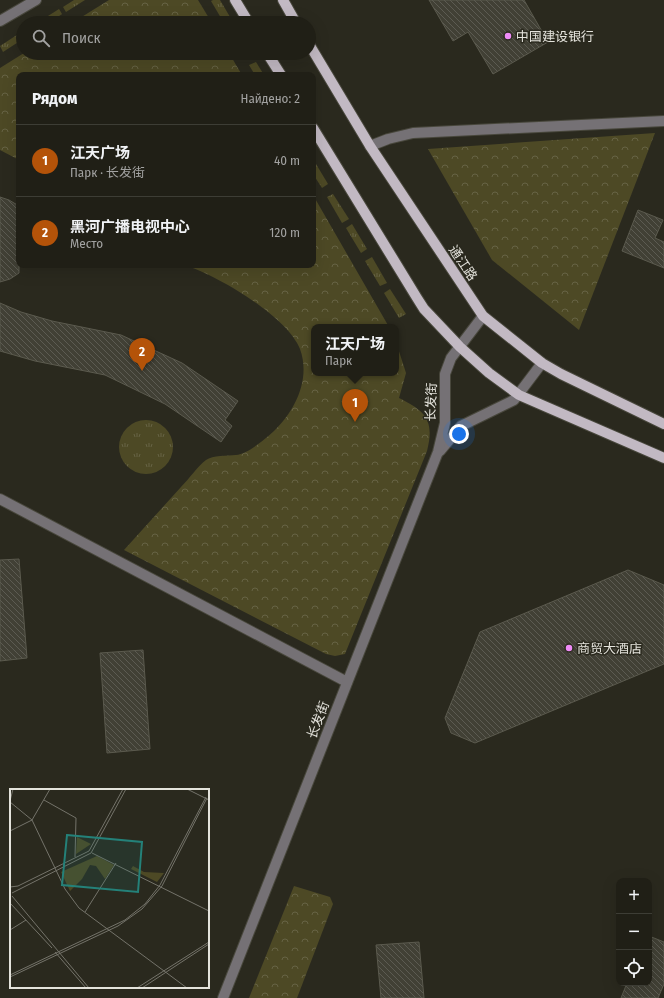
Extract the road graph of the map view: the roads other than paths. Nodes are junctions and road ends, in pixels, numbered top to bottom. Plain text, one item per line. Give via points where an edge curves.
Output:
1 (36, 0) edge
2 (235, 0) edge
3 (283, 0) edge
4 (245, 16) edge
5 (292, 16) edge
6 (0, 21) edge
7 (316, 56) edge
8 (271, 60) edge
9 (279, 72) edge
10 (664, 121) edge
11 (316, 133) edge
12 (370, 146) junction
13 (483, 316) junction
14 (460, 347) junction
15 (542, 363) junction
16 (519, 395) junction
17 (664, 424) edge
18 (438, 452) junction
19 (664, 458) edge
20 (0, 499) edge
21 (347, 682) junction
22 (223, 998) edge

1 - 6 street
2 - 4 main road
3 - 5 main road
7 - 12 main road, 通江路
8 - 9 main road
10 - 12 street via 413,133
11 - 14 main road via 424,310
12 - 13 main road, 通江路
13 - 14 street, 长发街
13 - 15 main road, 通江路
14 - 16 main road
14 - 18 street, 长发街 via 451,358 445,374 445,423
15 - 16 street, 长发街
15 - 17 main road, 通江路 via 577,383
16 - 18 street, 长发街 via 514,400 461,426
16 - 19 main road
18 - 21 street, 长发街
20 - 21 street
21 - 22 street, 长发街

